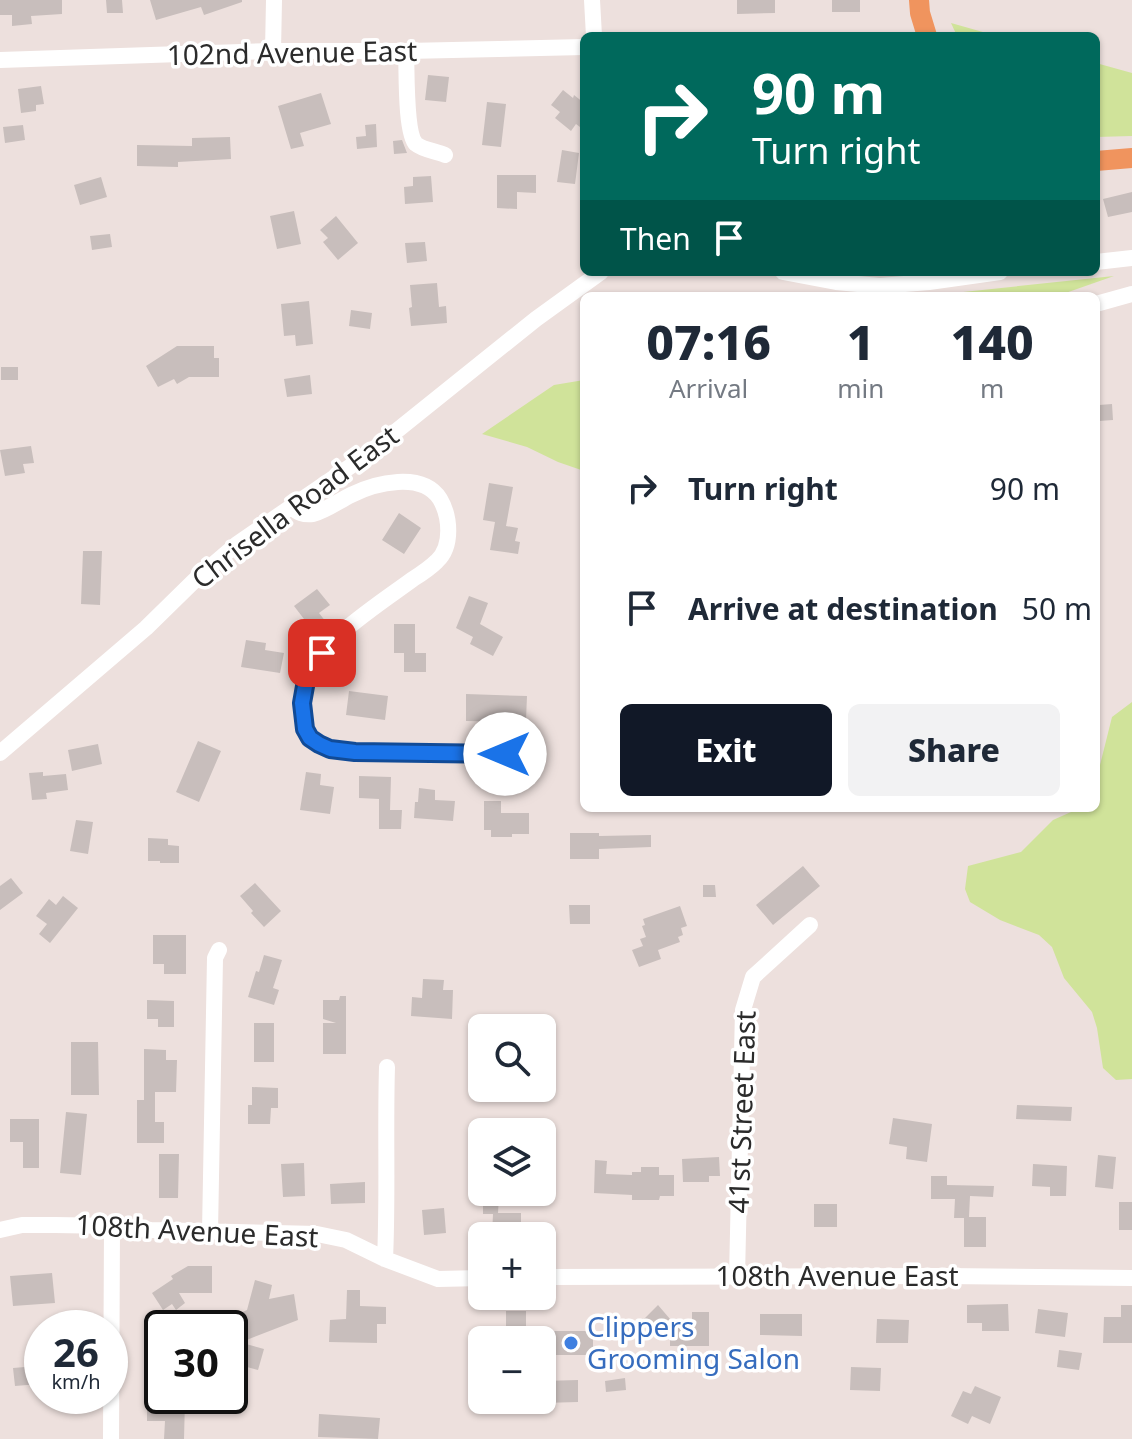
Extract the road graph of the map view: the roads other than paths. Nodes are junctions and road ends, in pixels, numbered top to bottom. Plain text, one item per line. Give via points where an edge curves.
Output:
1 (274, 0) edge
2 (592, 0) edge
3 (919, 0) edge
4 (594, 32) edge
5 (926, 32) edge
6 (580, 47) edge
7 (273, 51) junction
8 (406, 51) junction
9 (0, 60) edge
10 (445, 155) dead end
11 (1132, 158) edge
12 (1100, 161) edge
13 (1132, 258) edge
14 (1100, 262) edge
15 (595, 276) edge
16 (804, 276) edge
17 (972, 276) edge
18 (1132, 294) edge
19 (1100, 303) edge
20 (291, 507) junction
21 (0, 753) edge
22 (505, 754) dead end
23 (810, 925) dead end
24 (219, 950) dead end
25 (387, 1067) dead end
26 (112, 1226) junction
27 (0, 1230) edge
28 (210, 1232) junction
29 (385, 1259) junction
30 (556, 1277) edge
31 (737, 1277) junction
32 (468, 1278) edge
33 (1132, 1278) edge
34 (111, 1439) edge

1 - 7 street
2 - 4 street
3 - 5 main road
6 - 8 street, 102nd Avenue East
7 - 8 street, 102nd Avenue East
7 - 9 street, 102nd Avenue East
8 - 10 street via 414,142
11 - 12 main road
13 - 14 street
15 - 20 street, Chrisella Road East via 364,457
16 - 17 street via 880,286
18 - 19 street
20 - 21 street, Chrisella Road East via 237,544
20 - 22 street via 299,514 316,513 378,485 410,483 432,490 448,525 447,546 438,561 338,637 307,675 302,703 310,738 330,749 355,752
23 - 31 street, 41st Street East via 753,977 743,1010
24 - 28 street
25 - 29 street
26 - 27 street, 108th Avenue East via 22,1225
26 - 28 street, 108th Avenue East
26 - 34 street
28 - 29 street, 108th Avenue East via 317,1234 346,1240
29 - 32 street, 108th Avenue East via 438,1279
30 - 31 street, 108th Avenue East
31 - 33 street, 108th Avenue East

